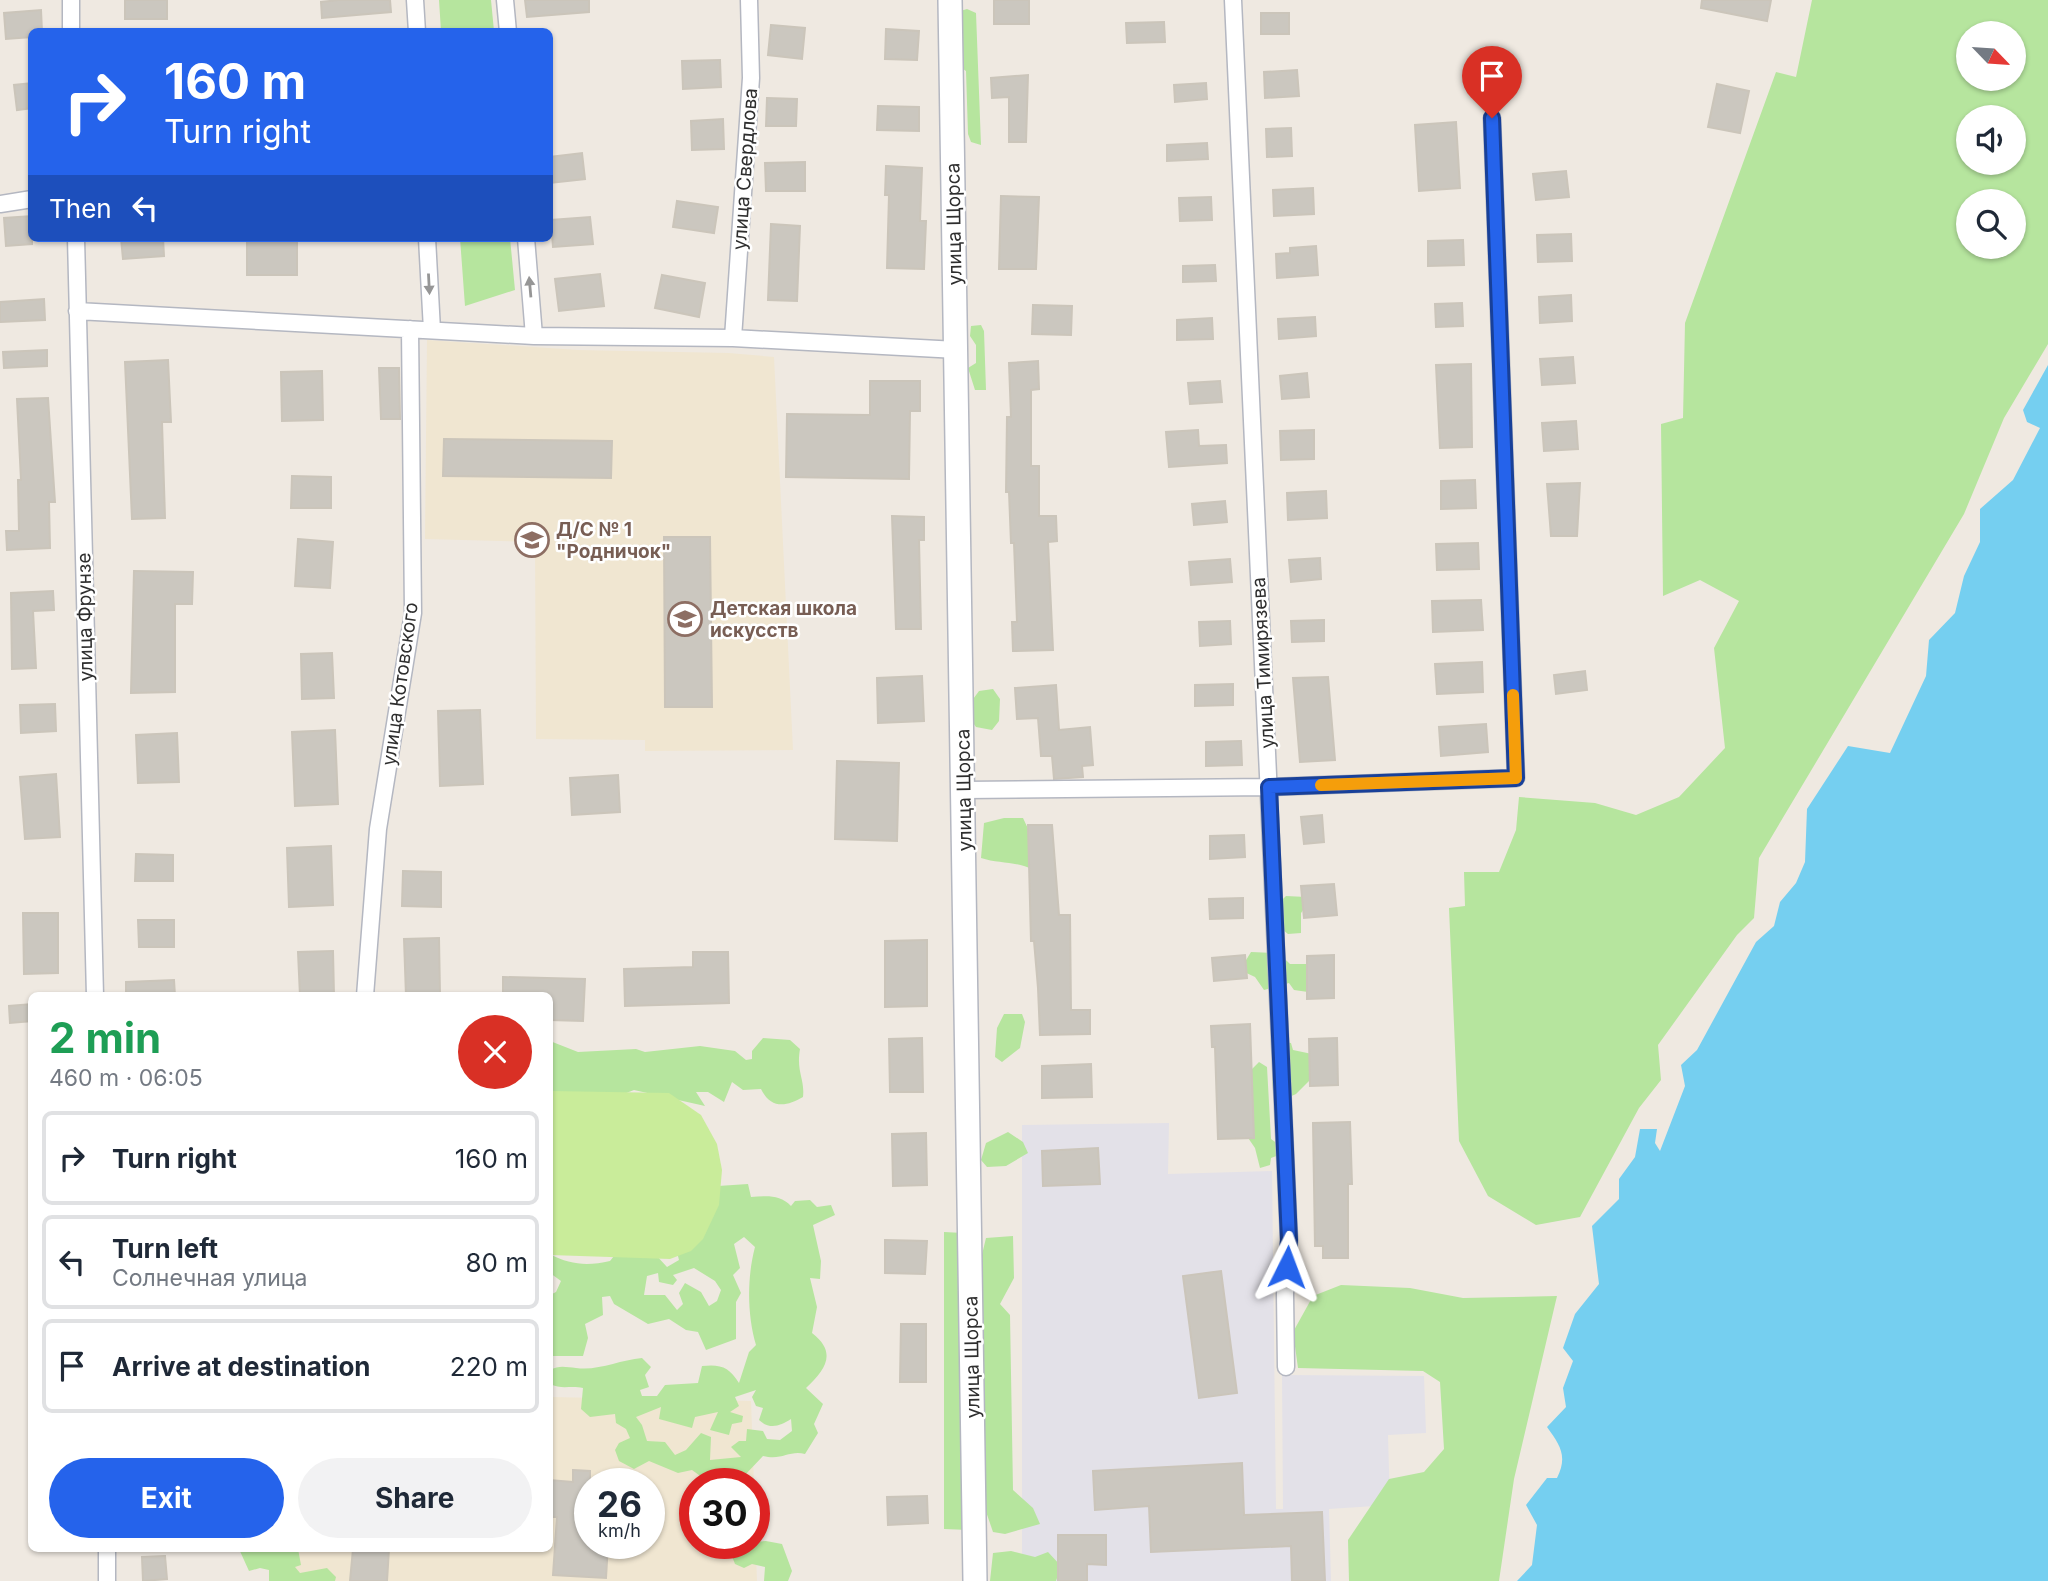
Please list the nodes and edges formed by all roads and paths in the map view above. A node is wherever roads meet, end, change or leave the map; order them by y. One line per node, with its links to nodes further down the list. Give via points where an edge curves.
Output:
1 (71, 0): 7 (street)
2 (415, 0): 8 (street)
3 (505, 0): 9 (street)
4 (749, 0): 20 (street, улица Свердлова, via 751,78)
5 (950, 0): 21 (street, улица Щорса)
6 (1233, 0): 22 (street, улица Тимирязева)
7 (71, 28)
8 (416, 28)
9 (508, 28)
10 (1492, 118): 22 (street, via 1516,778)
11 (28, 200): 12 (street)
12 (0, 204)
13 (76, 242): 16 (street, улица Фрунзе)
14 (427, 242): 18 (street, one-way to 18)
15 (526, 242): 19 (street, one-way to 15)
16 (78, 311): 17 (street); 24 (street, улица Фрунзе)
17 (410, 329): 18 (street); 25 (street, улица Котовского, via 413,612 378,829)
18 (432, 330): 19 (street)
19 (534, 336): 20 (street)
20 (733, 338): 21 (street)
21 (957, 350): 23 (street, улица Щорса)
22 (1269, 787): 23 (street); 26 (street, улица Тимирязева, via 1289,1240 1284,1294)
23 (964, 790): 29 (street, улица Щорса)
24 (95, 992)
25 (365, 992)
26 (1286, 1367)
27 (107, 1552): 28 (street)
28 (107, 1581)
29 (975, 1581)

